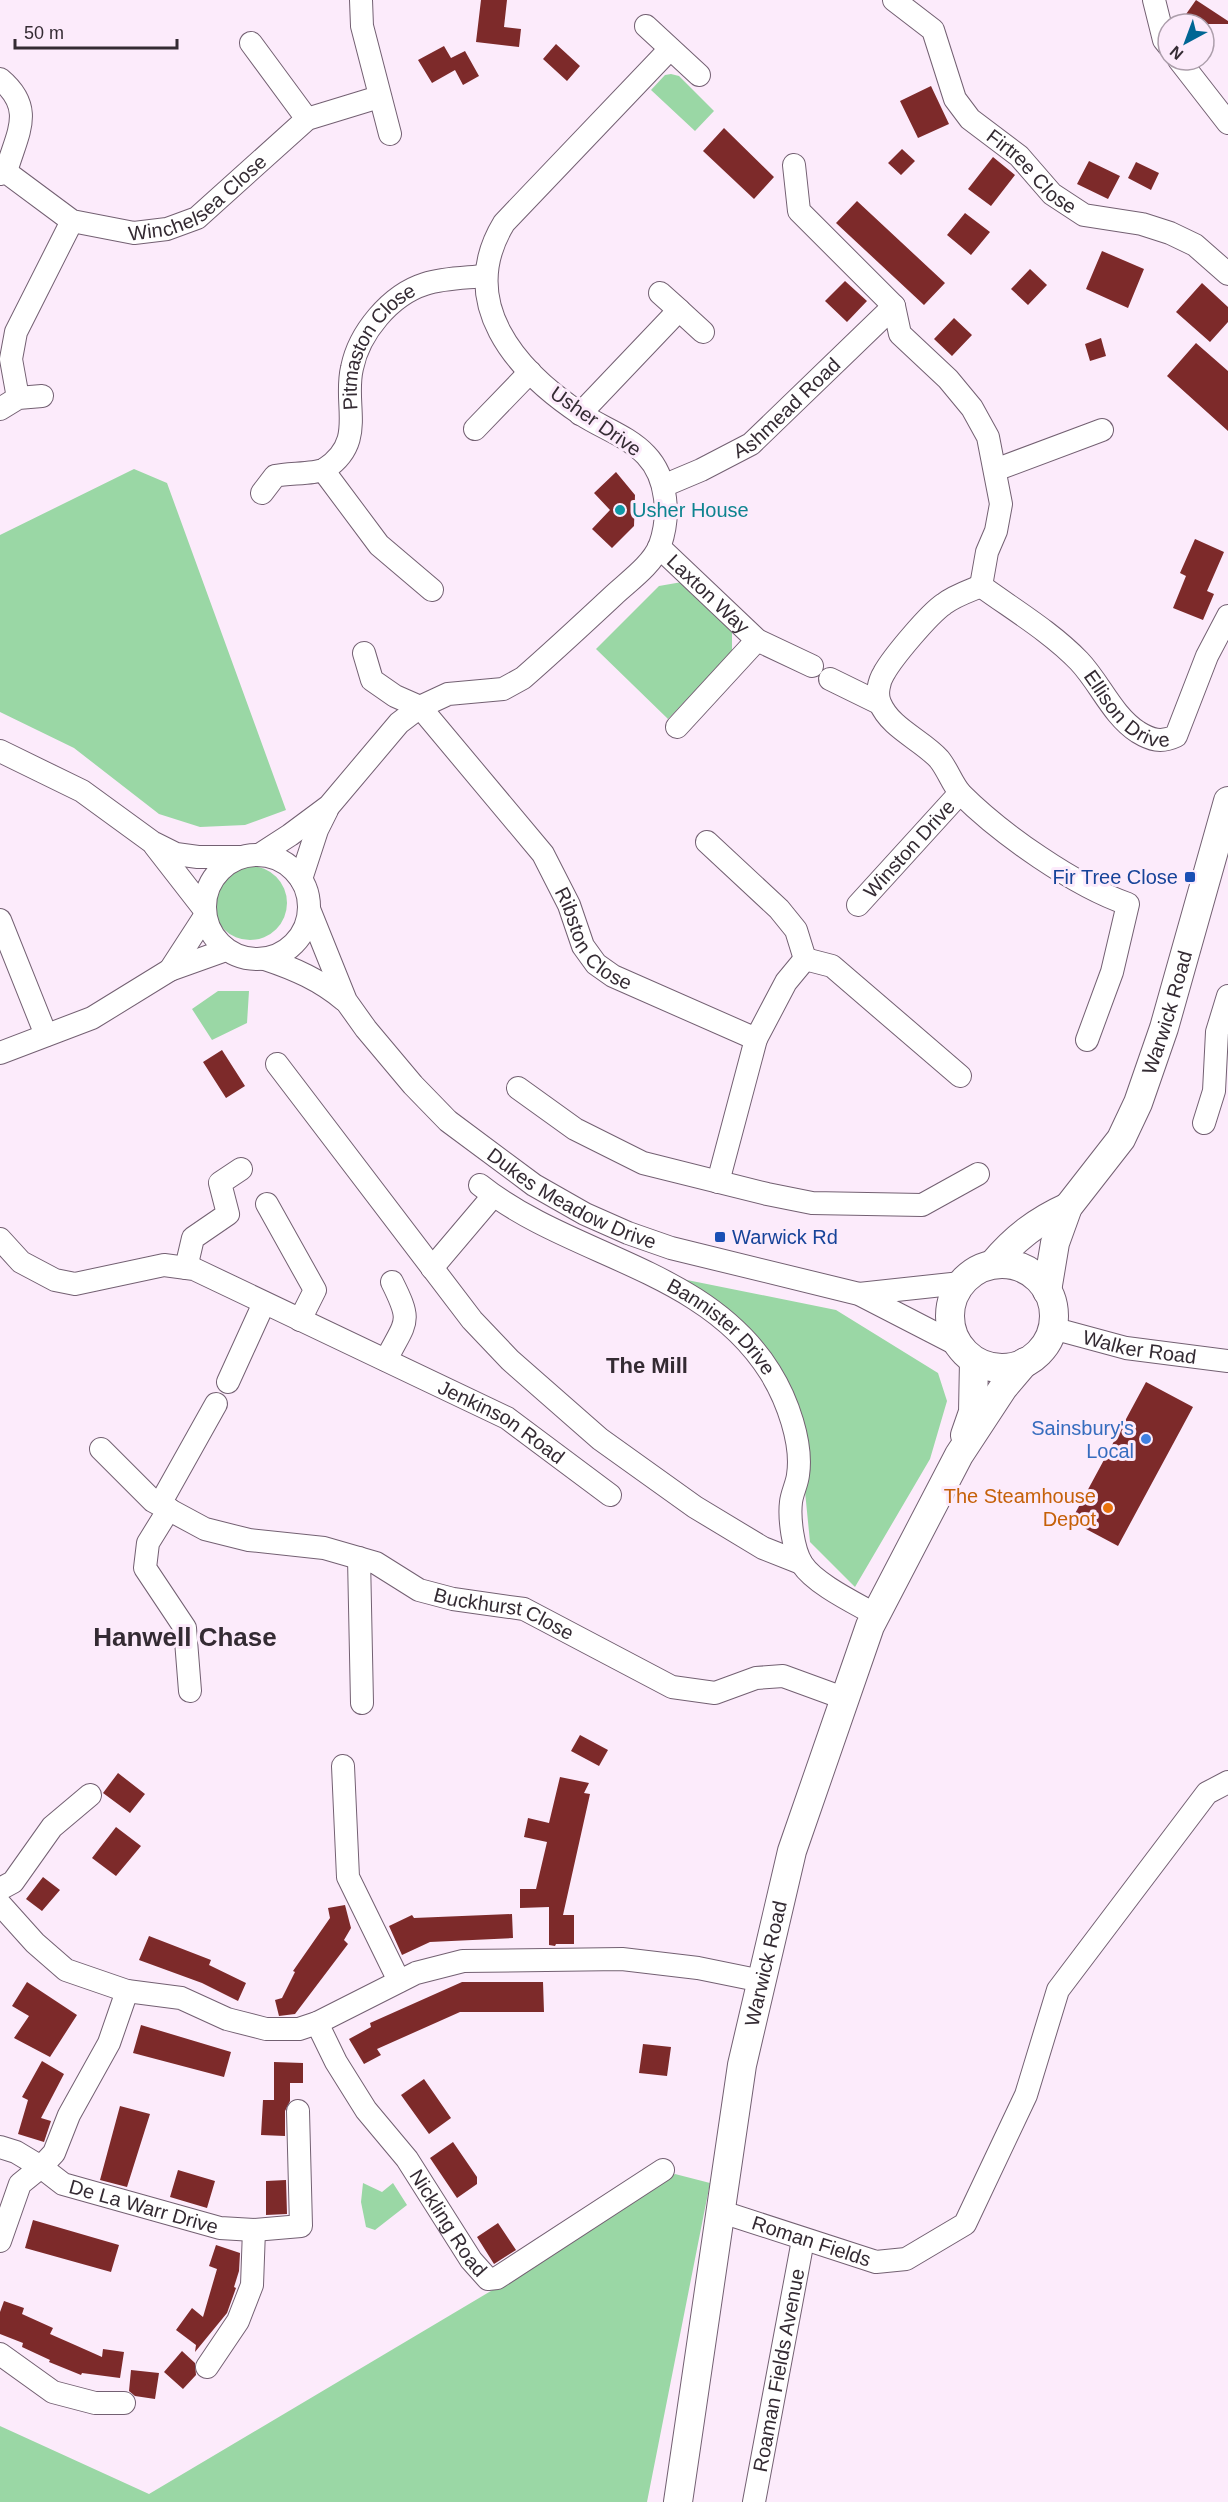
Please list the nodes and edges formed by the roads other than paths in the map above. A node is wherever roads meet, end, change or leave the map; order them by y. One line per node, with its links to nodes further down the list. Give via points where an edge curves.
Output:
1 (361, 0): 9 (street, via 362,26)
2 (894, 0): 16 (street, Firtree Close, via 933,30 955,99 970,119 1019,156 1052,194 1084,215 1170,232 1194,245)
3 (646, 26): 5 (street)
4 (251, 43): 10 (street)
5 (670, 49): 7 (street); 17 (street, Usher Drive, via 504,223 491,243)
6 (1188, 72): 11 (street)
7 (699, 75)
8 (0, 79): 14 (street, Winchelsea Close, via 17,96 23,111)
9 (379, 97): 10 (street, Winchelsea Close); 12 (street)
10 (308, 119): 15 (street, Winchelsea Close, via 197,218 167,229 134,233)
11 (1228, 123)
12 (390, 134)
13 (795, 165): 19 (street, via 799,211)
14 (3, 173): 15 (street, Winchelsea Close)
15 (72, 221): 24 (street, via 16,332)
16 (1228, 274)
17 (484, 276): 22 (street, Usher Drive, via 489,310 500,334); 28 (street, Pitmaston Close, via 424,284 398,297 361,339 351,369 351,435 342,454)
18 (660, 293): 20 (street)
19 (894, 306): 29 (street, via 900,334 948,379 972,408 988,438); 30 (street, Ashmead Road, via 751,444)
20 (679, 310): 21 (street); 25 (street)
21 (703, 332)
22 (530, 372): 25 (street, Usher Drive); 26 (street)
23 (42, 396): 24 (street)
24 (9, 404)
25 (580, 414): 30 (street, Usher Drive, via 626,439 647,456)
26 (475, 429)
27 (1102, 430): 29 (street)
28 (323, 470): 31 (street, via 275,476); 34 (street, via 380,544)
29 (995, 470): 33 (street, via 1001,504)
30 (663, 486): 32 (street, Usher Drive, via 666,507)
31 (262, 493)
32 (659, 547): 36 (street, Laxton Way); 39 (street, via 635,575 523,678 503,688 448,694)
33 (981, 586): 35 (street, Ellison Drive, via 1062,645 1118,712 1152,741 1176,736 1207,656); 38 (street, via 944,603 932,616 884,672 878,686)
34 (432, 591)
35 (1228, 616)
36 (757, 640): 38 (street, Laxton Way); 40 (street, Laxton Way)
37 (364, 653): 39 (street, via 372,680)
38 (879, 703): 42 (street, Winston Drive, via 939,760)
39 (420, 707): 44 (street, via 399,723); 60 (street, Ribston Close, via 543,854 569,905 583,946 596,963 613,976)
40 (677, 727)
41 (0, 751): 45 (street, via 82,791)
42 (960, 793): 49 (street, Winston Drive); 61 (street, Winston Drive, via 1034,852 1108,897 1128,904 1112,972)
43 (1228, 801): 71 (main road, Warwick Road, via 1164,1028 1138,1103 1121,1139)
44 (329, 806): 47 (street, via 290,836); 48 (street)
45 (152, 842): 47 (street, via 176,854); 51 (street)
46 (707, 842): 55 (street, via 779,909 796,930)
47 (250, 856): 48 (street, via 275,858 290,866); 51 (street, via 227,864 216,874 208,887)
48 (301, 879): 50 (street)
49 (858, 905)
50 (309, 909): 54 (street, via 303,933 296,942); 58 (street, Dukes Meadow Drive)
51 (204, 913): 53 (street, via 211,934); 56 (street)
52 (0, 920): 59 (street)
53 (226, 950): 54 (street, via 246,959); 56 (street)
54 (265, 959): 58 (street, Dukes Meadow Drive, via 326,985)
55 (805, 959): 60 (street, via 786,982); 64 (street, via 832,966)
56 (170, 970): 59 (street, via 92,1018)
57 (1228, 996): 66 (street, via 1217,1032 1214,1091)
58 (346, 1001): 79 (street, Dukes Meadow Drive, via 413,1085 448,1121 479,1147 585,1215 650,1240)
59 (46, 1035): 62 (street)
60 (756, 1039): 69 (street)
61 (1087, 1040)
62 (0, 1053)
63 (277, 1064): 75 (street)
64 (960, 1076)
65 (518, 1088): 69 (street, via 575,1129 643,1163)
66 (1204, 1123)
67 (241, 1169): 74 (street, via 220,1183 228,1214 193,1238)
68 (978, 1174): 69 (street, via 922,1205 812,1203)
69 (718, 1182)
70 (267, 1204): 81 (street, via 315,1290)
71 (1068, 1207): 73 (main road, Warwick Road, via 1027,1230); 78 (main road, Warwick Road, via 1055,1244)
72 (0, 1239): 74 (street, Jenkinson Road, via 21,1262 56,1280 75,1284 164,1265)
73 (993, 1264): 77 (main road, via 970,1274); 78 (main road, via 1024,1269 1038,1278)
74 (186, 1268): 80 (street, Jenkinson Road)
75 (432, 1268): 94 (street, via 472,1320 510,1360 600,1439 695,1507 763,1548); 94 (street, Bannister Drive, via 487,1190 541,1225 692,1295 724,1320 770,1372 797,1439 799,1474 791,1500 791,1528)
76 (392, 1282): 84 (street, via 407,1319)
77 (961, 1283): 79 (street, Dukes Meadow Drive); 83 (main road, via 953,1297 951,1330)
78 (1047, 1291): 82 (main road, via 1053,1309)
79 (859, 1294): 83 (street, Dukes Meadow Drive)
80 (264, 1303): 81 (street, Jenkinson Road); 87 (street)
81 (300, 1320): 84 (street, Jenkinson Road)
82 (1052, 1328): 85 (main road, via 1038,1354); 86 (street, Walker Road, via 1126,1348)
83 (966, 1353): 85 (main road, via 994,1367); 90 (main road, Warwick Road, via 973,1412)
84 (386, 1360): 91 (street, Jenkinson Road, via 507,1418)
85 (1025, 1362): 90 (main road, Warwick Road)
86 (1228, 1362)
87 (228, 1382)
88 (216, 1404): 92 (street)
89 (101, 1449): 92 (street, Buckhurst Close)
90 (959, 1455): 95 (main road, Warwick Road)
91 (610, 1495)
92 (164, 1507): 93 (street, Buckhurst Close, via 205,1529 249,1540 324,1548); 96 (street, via 148,1543 145,1568 185,1628)
93 (359, 1558): 97 (street, Buckhurst Close, via 376,1563 419,1590 524,1609 672,1687 715,1693 756,1678 783,1676); 98 (street)
94 (801, 1563): 95 (street, via 823,1582)
95 (876, 1615): 97 (main road, Warwick Road)
96 (190, 1691)
97 (846, 1699): 105 (main road, Warwick Road, via 792,1851)
98 (362, 1703)
99 (343, 1766): 104 (street, via 348,1877)
100 (1228, 1782): 114 (street, Roman Fields, via 1207,1792 1058,1990 1026,2095 965,2224 906,2259 876,2262)
101 (90, 1795): 102 (street, via 52,1827 13,1882)
102 (0, 1889)
103 (0, 1904): 106 (street, via 66,1970)
104 (399, 1981): 105 (street, via 463,1961 589,1958 698,1968); 107 (street)
105 (762, 1981): 112 (main road, Warwick Road, via 742,2065)
106 (127, 1991): 107 (street, via 181,1998 227,2019 266,2029 299,2029); 110 (street, De La Warr Drive, via 109,2043 69,2115 54,2153)
107 (317, 2024): 111 (street, Nickling Road, via 366,2110 407,2159 471,2260 488,2279 497,2278 547,2247)
108 (298, 2111): 113 (street, De La Warr Drive, via 301,2226)
109 (0, 2147): 110 (street, De La Warr Drive)
110 (41, 2166): 113 (street, De La Warr Drive, via 63,2184 220,2228); 115 (street, via 20,2184)
111 (663, 2170)
112 (722, 2212): 114 (street, Roman Fields); 119 (main road, Warwick Road)
113 (254, 2230): 117 (street, via 252,2285 238,2321)
114 (803, 2240): 120 (street, Roaman Fields Avenue)
115 (0, 2241)
116 (0, 2354): 118 (street, via 53,2391 95,2403)
117 (207, 2367)
118 (124, 2403)
119 (678, 2502)
120 (754, 2502)

